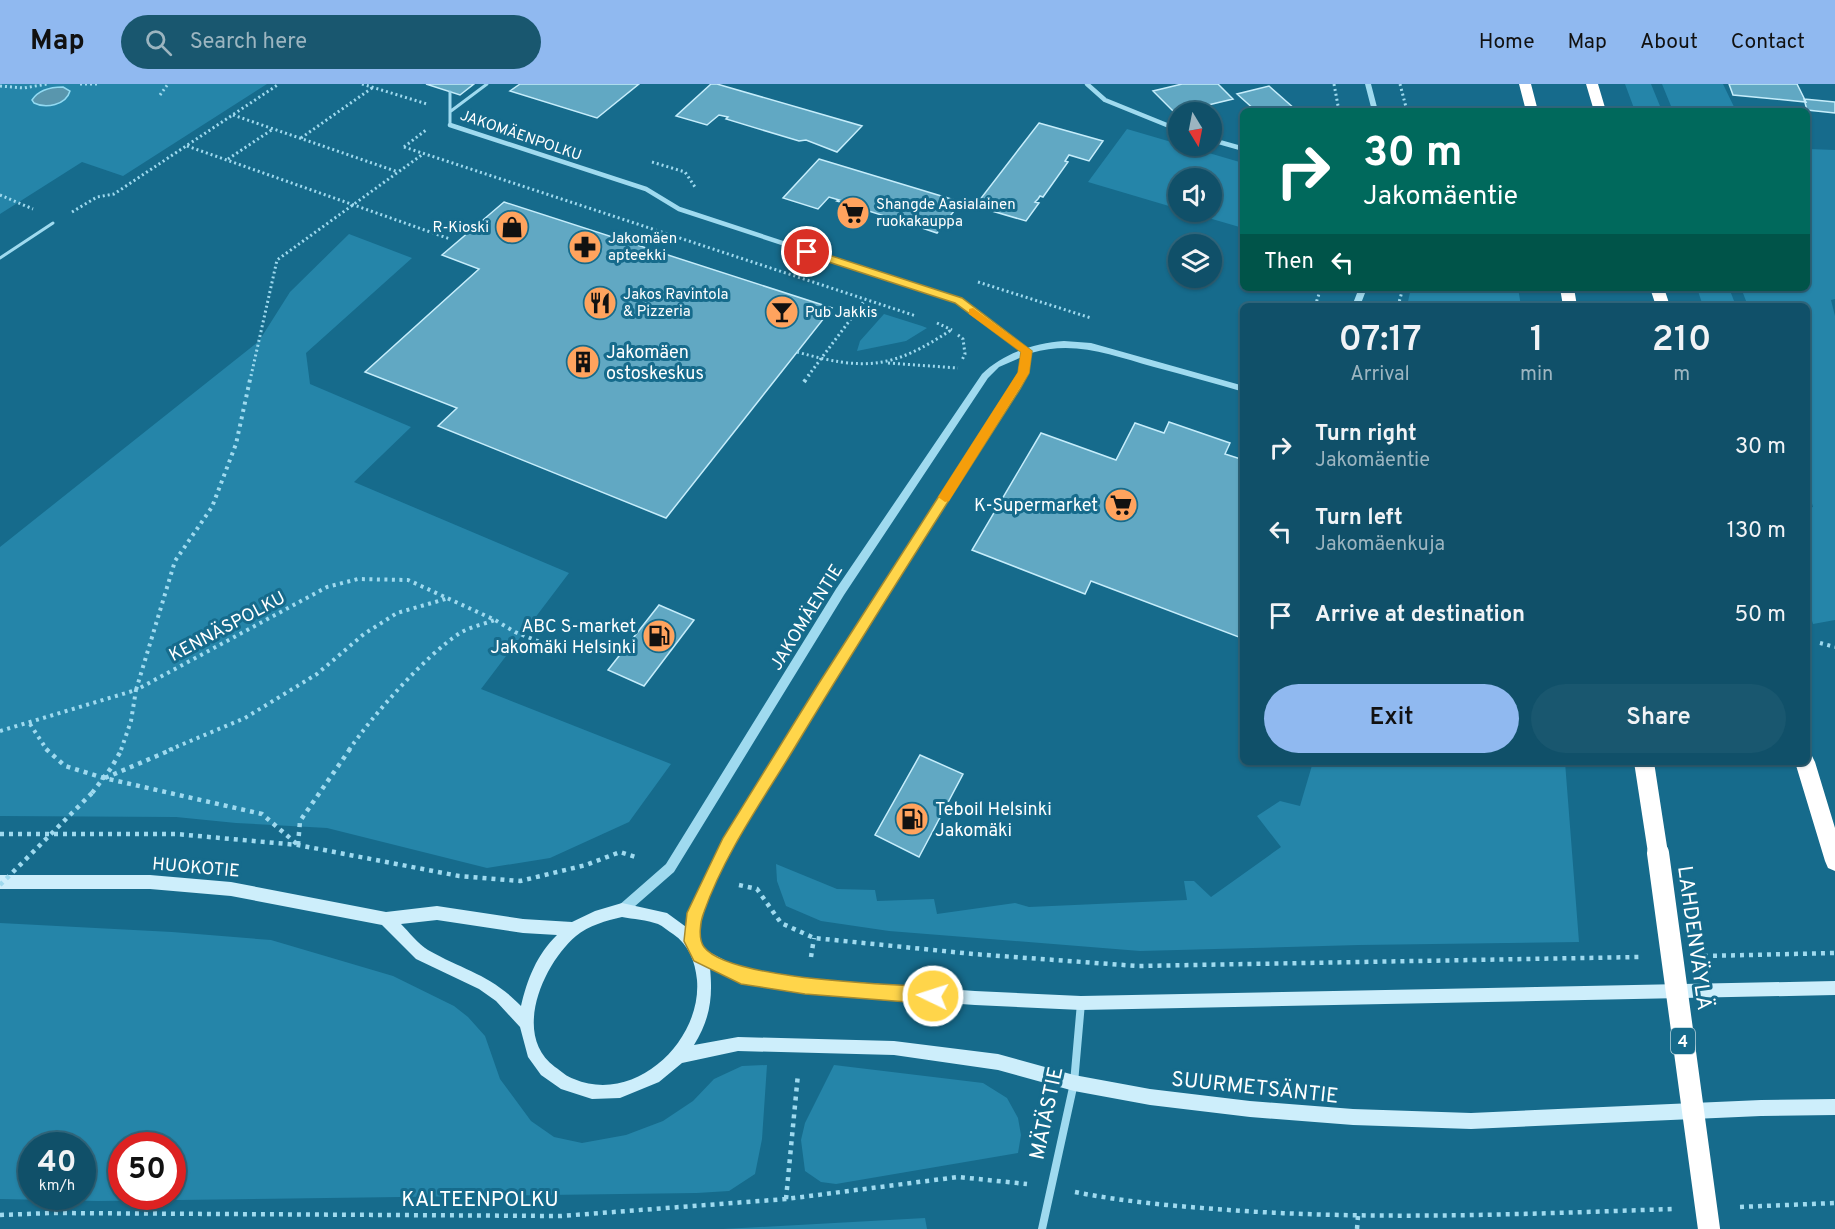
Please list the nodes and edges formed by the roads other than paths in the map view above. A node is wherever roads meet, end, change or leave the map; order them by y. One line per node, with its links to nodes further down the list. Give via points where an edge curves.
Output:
1 (486, 84): 10 (lane)
2 (1087, 84): 12 (street, via 1105,100)
3 (1368, 84): 7 (street)
4 (1525, 84): 8 (highway)
5 (1592, 84): 9 (highway)
6 (450, 92): 10 (lane)
7 (1375, 108)
8 (1531, 108)
9 (1599, 108)
10 (451, 111): 11 (lane, JAKOMÄENPOLKU)
11 (450, 124): 17 (street, JAKOMÄENPOLKU, via 646,189 679,209 959,301)
12 (1168, 125)
13 (1222, 143): 14 (street)
14 (1240, 148)
15 (53, 223): 16 (lane)
16 (0, 258)
17 (1027, 351): 18 (street, JAKOMÄENTIE, via 1048,345 1091,346); 23 (street, JAKOMÄENTIE, via 996,365 986,376 840,592 670,868); 26 (street, via 1016,386 728,844 695,913)
18 (1240, 388)
19 (1644, 765): 35 (highway, LAHDENVÄYLÄ / 4, bridge)
20 (1806, 765): 21 (highway)
21 (1834, 856)
22 (0, 884): 24 (main road, HUOKOTIE, via 150,882 231,889)
23 (622, 910): 25 (main road); 26 (main road, via 654,914 682,929)
24 (386, 919): 25 (main road, HUOKOTIE, via 437,913); 30 (main road, via 421,954 484,984)
25 (573, 929): 30 (main road, via 537,971 528,997)
26 (692, 941): 27 (main road)
27 (700, 955): 29 (main road, via 741,976 805,986); 31 (main road, via 706,988 704,1006 699,1024)
28 (1835, 988): 29 (main road)
29 (1081, 1003): 32 (street, MÄTÄSTIE)
30 (527, 1024): 31 (main road, via 537,1057 560,1081 593,1092 629,1088 648,1081)
31 (678, 1056): 32 (main road, SUURMETSÄNTIE, via 738,1044 894,1048 998,1062)
32 (1074, 1083): 33 (main road, SUURMETSÄNTIE, via 1150,1097 1353,1118 1471,1121); 34 (street, MÄTÄSTIE)
33 (1835, 1107)
34 (1042, 1229)
35 (1709, 1229)

